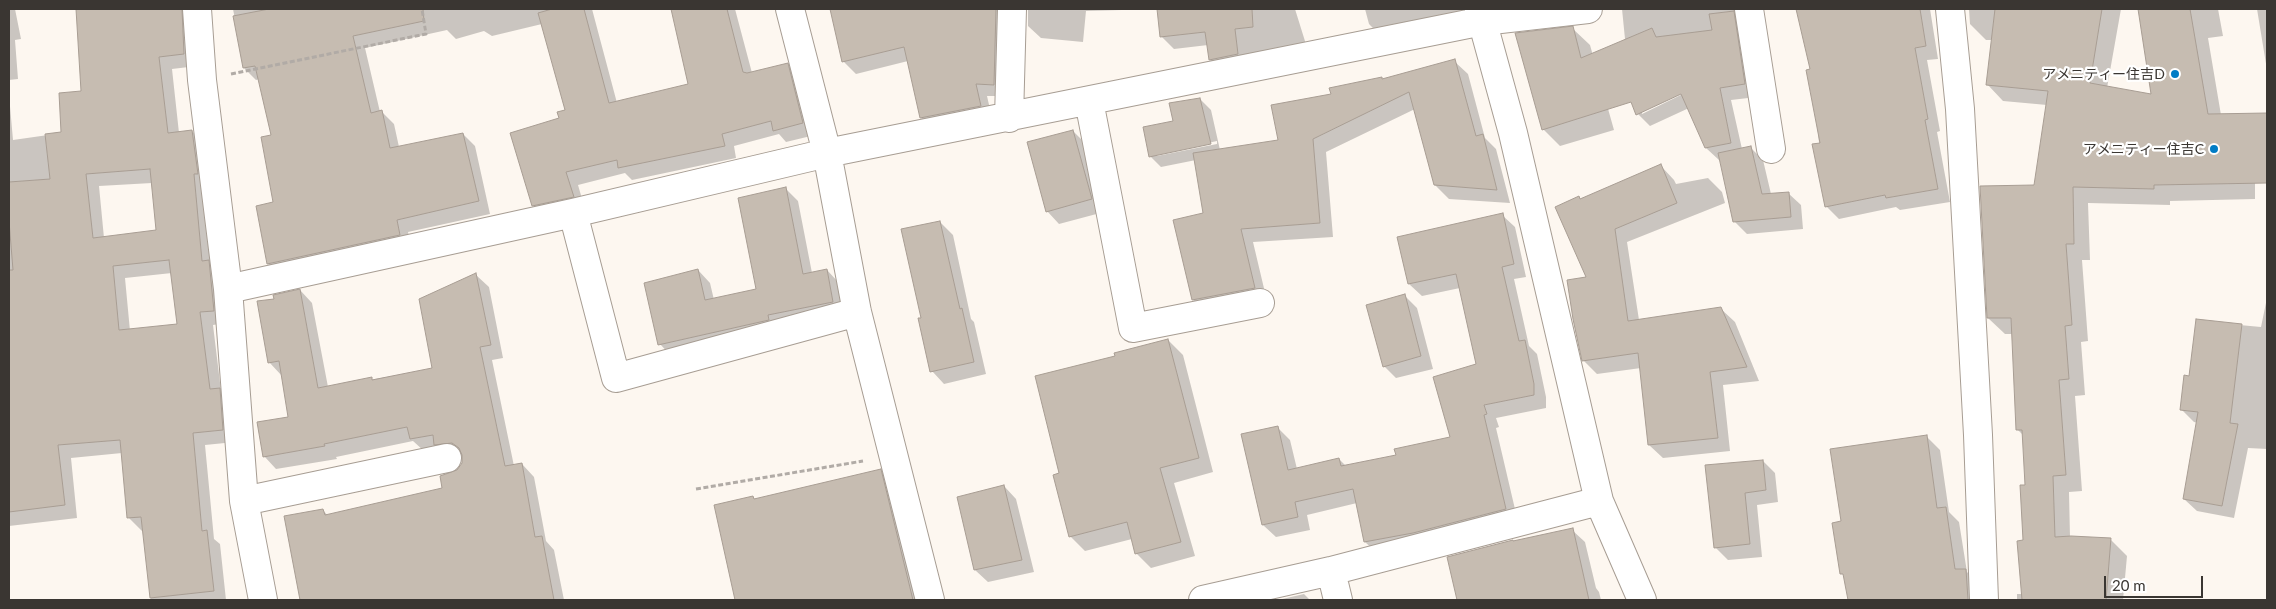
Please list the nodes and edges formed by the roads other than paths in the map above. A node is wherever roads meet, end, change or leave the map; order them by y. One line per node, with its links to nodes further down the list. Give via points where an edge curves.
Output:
1 (197, 9): 13 (street, via 202,80)
2 (790, 9): 11 (street)
3 (1012, 9): 9 (street)
4 (1588, 9): 7 (street)
5 (1749, 9): 10 (street)
6 (1950, 9): 25 (street, via 1960,108)
7 (1481, 15): 8 (street); 18 (street, via 1513,133)
8 (1088, 101): 9 (street); 14 (street, via 1134,328)
9 (1009, 118): 11 (street)
10 (1770, 149)
11 (827, 153): 12 (street); 15 (street)
12 (573, 213): 13 (street); 15 (street, via 616,378)
13 (228, 289): 17 (street)
14 (1260, 303)
15 (857, 312): 21 (street)
16 (447, 458): 17 (street)
17 (244, 501): 20 (street)
18 (1599, 501): 19 (street); 24 (street)
19 (1332, 571): 22 (street); 23 (street)
20 (262, 600)
21 (930, 600)
22 (1204, 600)
23 (1338, 600)
24 (1642, 600)
25 (1984, 600)

